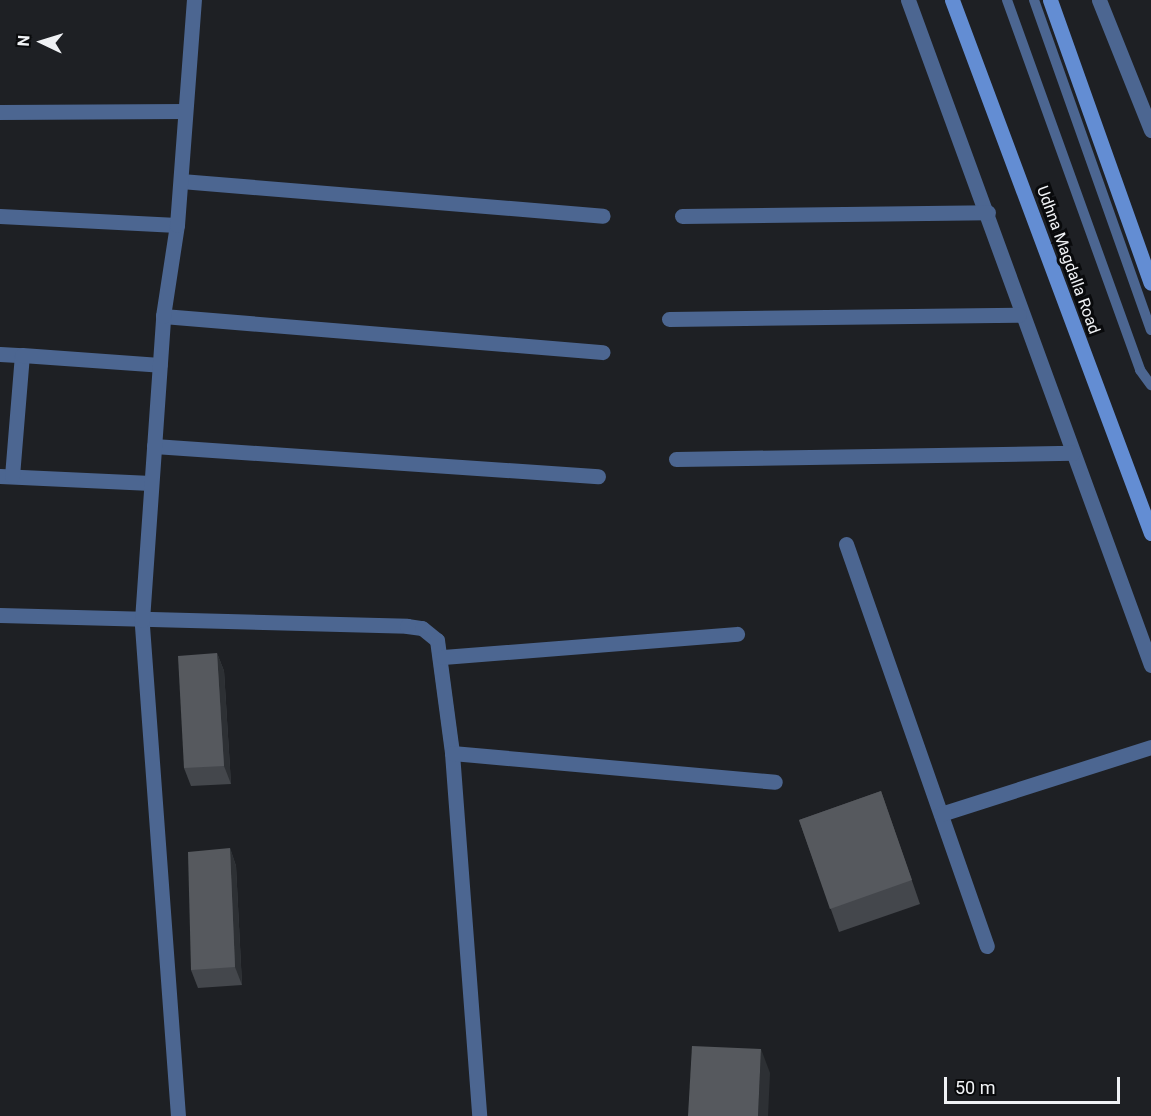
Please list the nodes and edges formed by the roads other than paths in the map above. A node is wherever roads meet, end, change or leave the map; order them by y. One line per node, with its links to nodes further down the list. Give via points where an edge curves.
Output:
1 (194, 0): 8 (street)
2 (908, 0): 12 (street)
3 (952, 0): 33 (main road, Udhna Magdalla Road)
4 (1007, 0): 26 (lane, via 1140,370)
5 (1034, 0): 21 (lane)
6 (1050, 0): 17 (main road)
7 (1099, 0): 10 (street)
8 (185, 111): 9 (street); 11 (street)
9 (0, 112)
10 (1151, 130)
11 (181, 181): 14 (street); 16 (street)
12 (988, 212): 15 (street); 18 (street)
13 (0, 216): 16 (street)
14 (603, 216)
15 (682, 216)
16 (177, 225): 19 (street)
17 (1151, 283)
18 (1019, 315): 20 (street); 28 (street)
19 (163, 316): 22 (street); 25 (street)
20 (669, 320)
21 (1151, 330)
22 (603, 352)
23 (0, 354): 24 (street)
24 (22, 355): 25 (street); 30 (street)
25 (160, 365): 27 (street)
26 (1151, 385)
27 (154, 446): 31 (street); 32 (street)
28 (1073, 453): 29 (street); 39 (street)
29 (676, 459)
30 (6, 476): 32 (street)
31 (598, 476)
32 (151, 483): 36 (street)
33 (1151, 533)
34 (846, 544): 43 (street)
35 (0, 615): 36 (street)
36 (142, 620): 38 (street, via 407,626 422,628 437,640); 45 (street)
37 (737, 634): 38 (street)
38 (443, 657): 41 (street)
39 (1151, 665)
40 (1151, 747): 43 (street)
41 (452, 753): 42 (street); 46 (street)
42 (775, 782)
43 (941, 814): 44 (street)
44 (987, 946)
45 (178, 1116)
46 (480, 1116)

